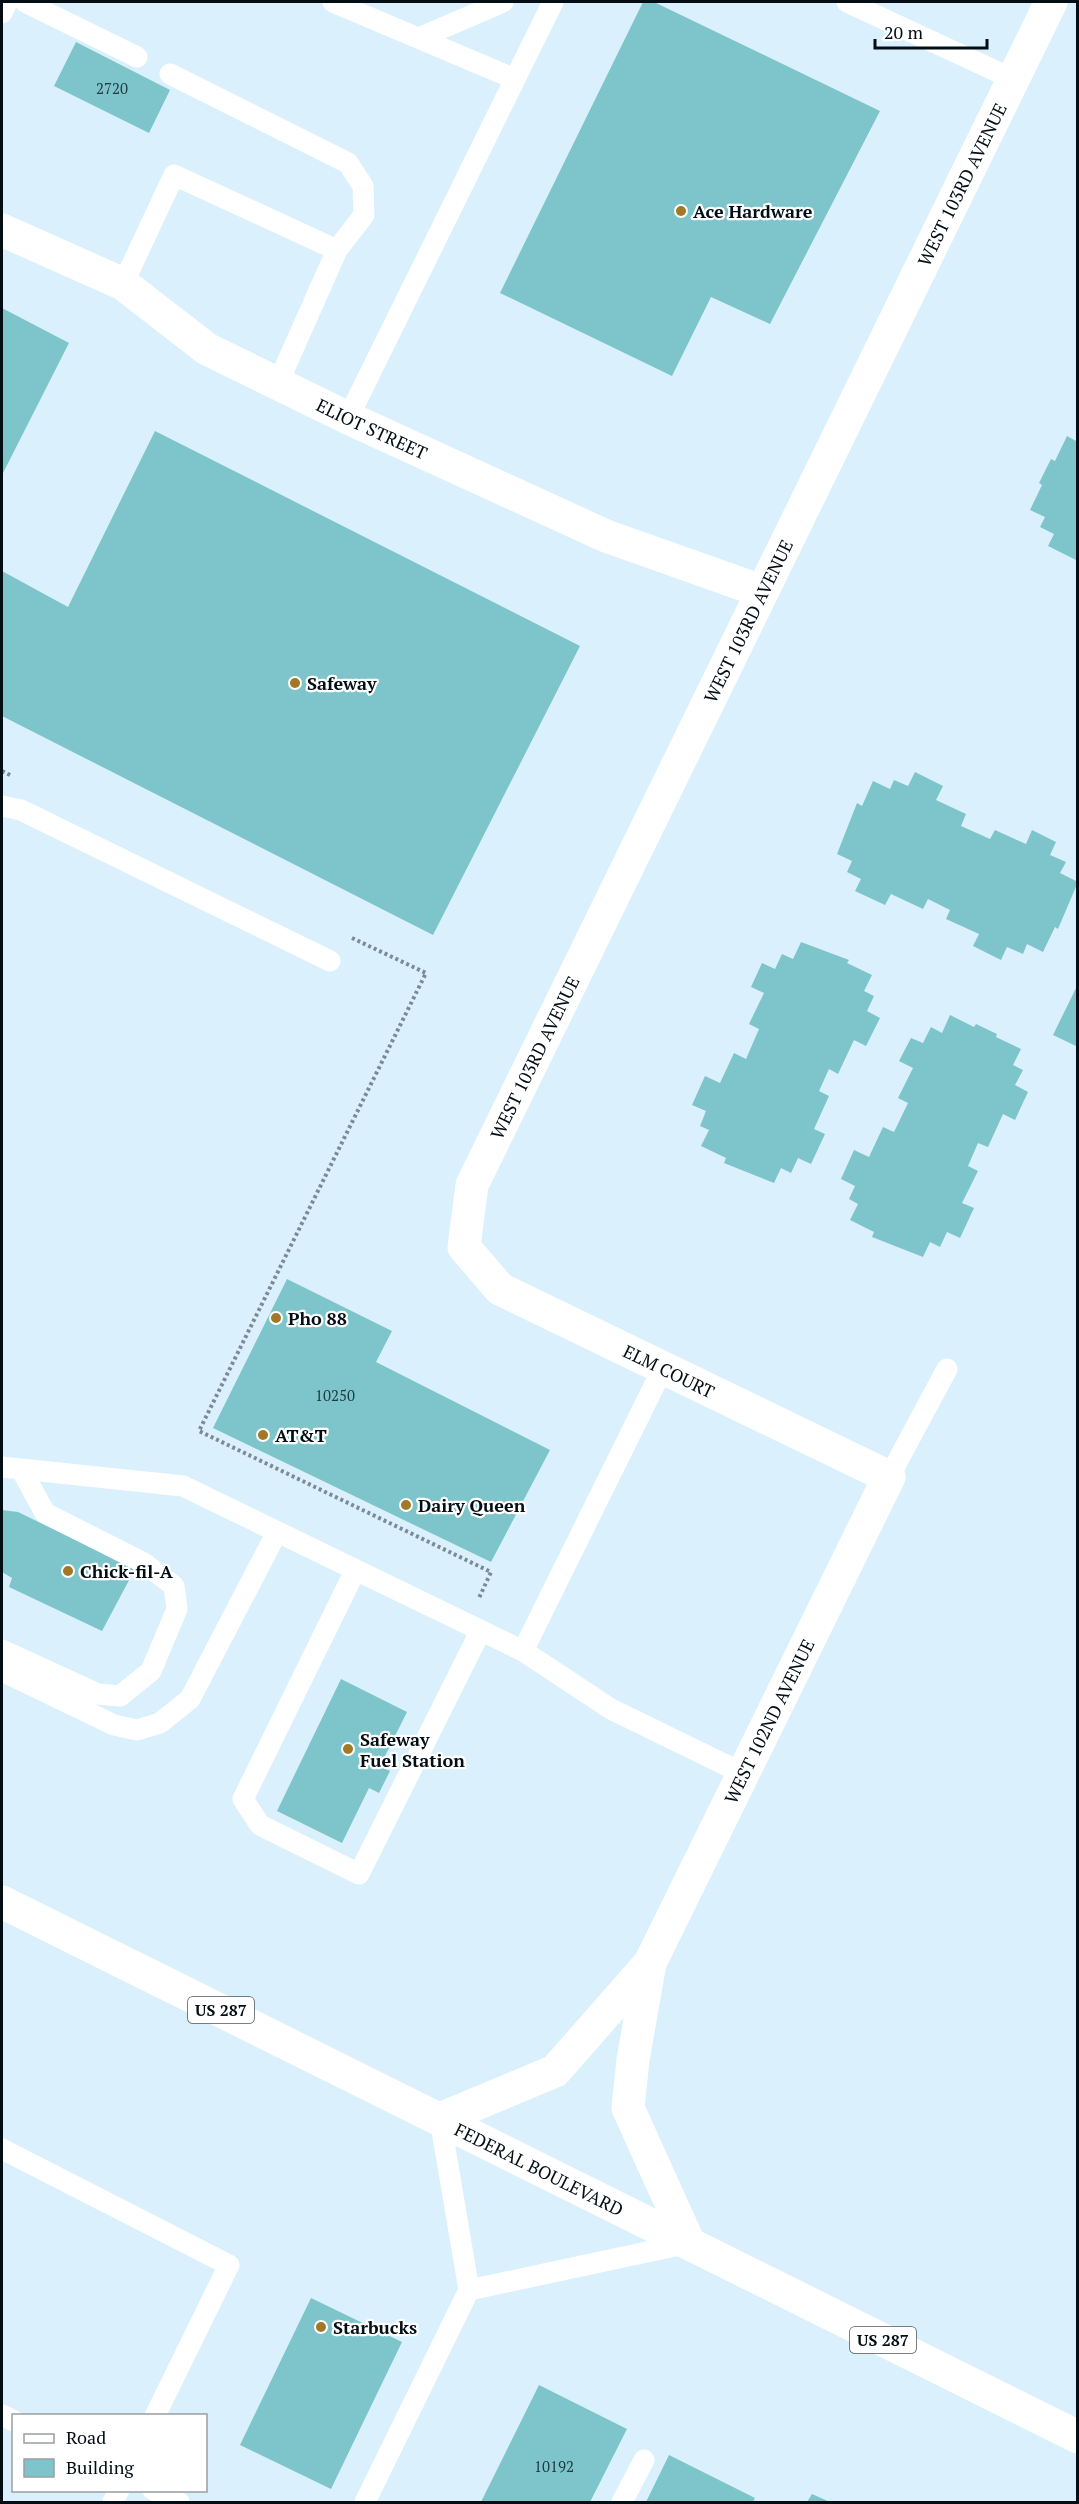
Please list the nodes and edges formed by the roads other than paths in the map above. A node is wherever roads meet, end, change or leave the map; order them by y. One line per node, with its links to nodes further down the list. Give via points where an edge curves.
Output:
1 (7, 2): 8 (lane)
2 (25, 2): 10 (lane)
3 (333, 2): 9 (lane)
4 (503, 2): 9 (lane)
5 (553, 2): 12 (lane)
6 (847, 2): 13 (lane)
7 (1051, 2): 13 (street, WEST 103RD AVENUE)
8 (2, 13)
9 (419, 38): 12 (lane)
10 (137, 57)
11 (170, 74): 15 (lane, via 348,164 363,186 364,215)
12 (515, 79): 18 (lane)
13 (1013, 79): 19 (street, WEST 103RD AVENUE)
14 (2, 230): 16 (street, ELIOT STREET)
15 (337, 250): 16 (lane, via 174,175); 17 (lane)
16 (123, 284): 17 (street, ELIOT STREET, via 207,349)
17 (278, 384): 18 (street, ELIOT STREET)
18 (348, 418): 19 (street, ELIOT STREET, via 606,536)
19 (761, 591): 22 (street, WEST 103RD AVENUE, via 472,1185)
20 (2, 806): 21 (lane, via 21,810)
21 (330, 961)
22 (464, 1247): 23 (street, ELM COURT, via 500,1289)
23 (663, 1368): 26 (street, ELM COURT); 31 (lane)
24 (947, 1369): 26 (lane)
25 (11, 1468): 27 (lane, via 183,1486); 30 (lane, via 45,1513 144,1563 174,1586 177,1609 151,1671 120,1696 98,1694)
26 (889, 1477): 33 (street, WEST 102ND AVENUE)
27 (277, 1532): 28 (lane); 32 (lane, via 190,1699 160,1723 137,1730 114,1725)
28 (355, 1571): 29 (lane); 29 (lane, via 243,1799 260,1825 359,1874)
29 (473, 1629): 31 (lane)
30 (2, 1650)
31 (523, 1651): 33 (lane, via 611,1709)
32 (2, 1671)
33 (744, 1773): 35 (street, WEST 102ND AVENUE)
34 (2, 1902): 36 (street, FEDERAL BOULEVARD / US 287)
35 (650, 1963): 36 (street, WEST 102ND AVENUE, via 555,2071); 38 (street, WEST 102ND AVENUE, via 628,2108)
36 (440, 2119): 38 (street, FEDERAL BOULEVARD / US 287); 39 (lane)
37 (2, 2149): 40 (lane, via 229,2265)
38 (690, 2243): 39 (lane); 41 (street, FEDERAL BOULEVARD / US 287)
39 (469, 2289): 45 (lane)
40 (155, 2414)
41 (1077, 2437)
42 (644, 2460): 46 (lane)
43 (157, 2492): 44 (lane)
44 (179, 2502)
45 (365, 2502)
46 (622, 2502)

